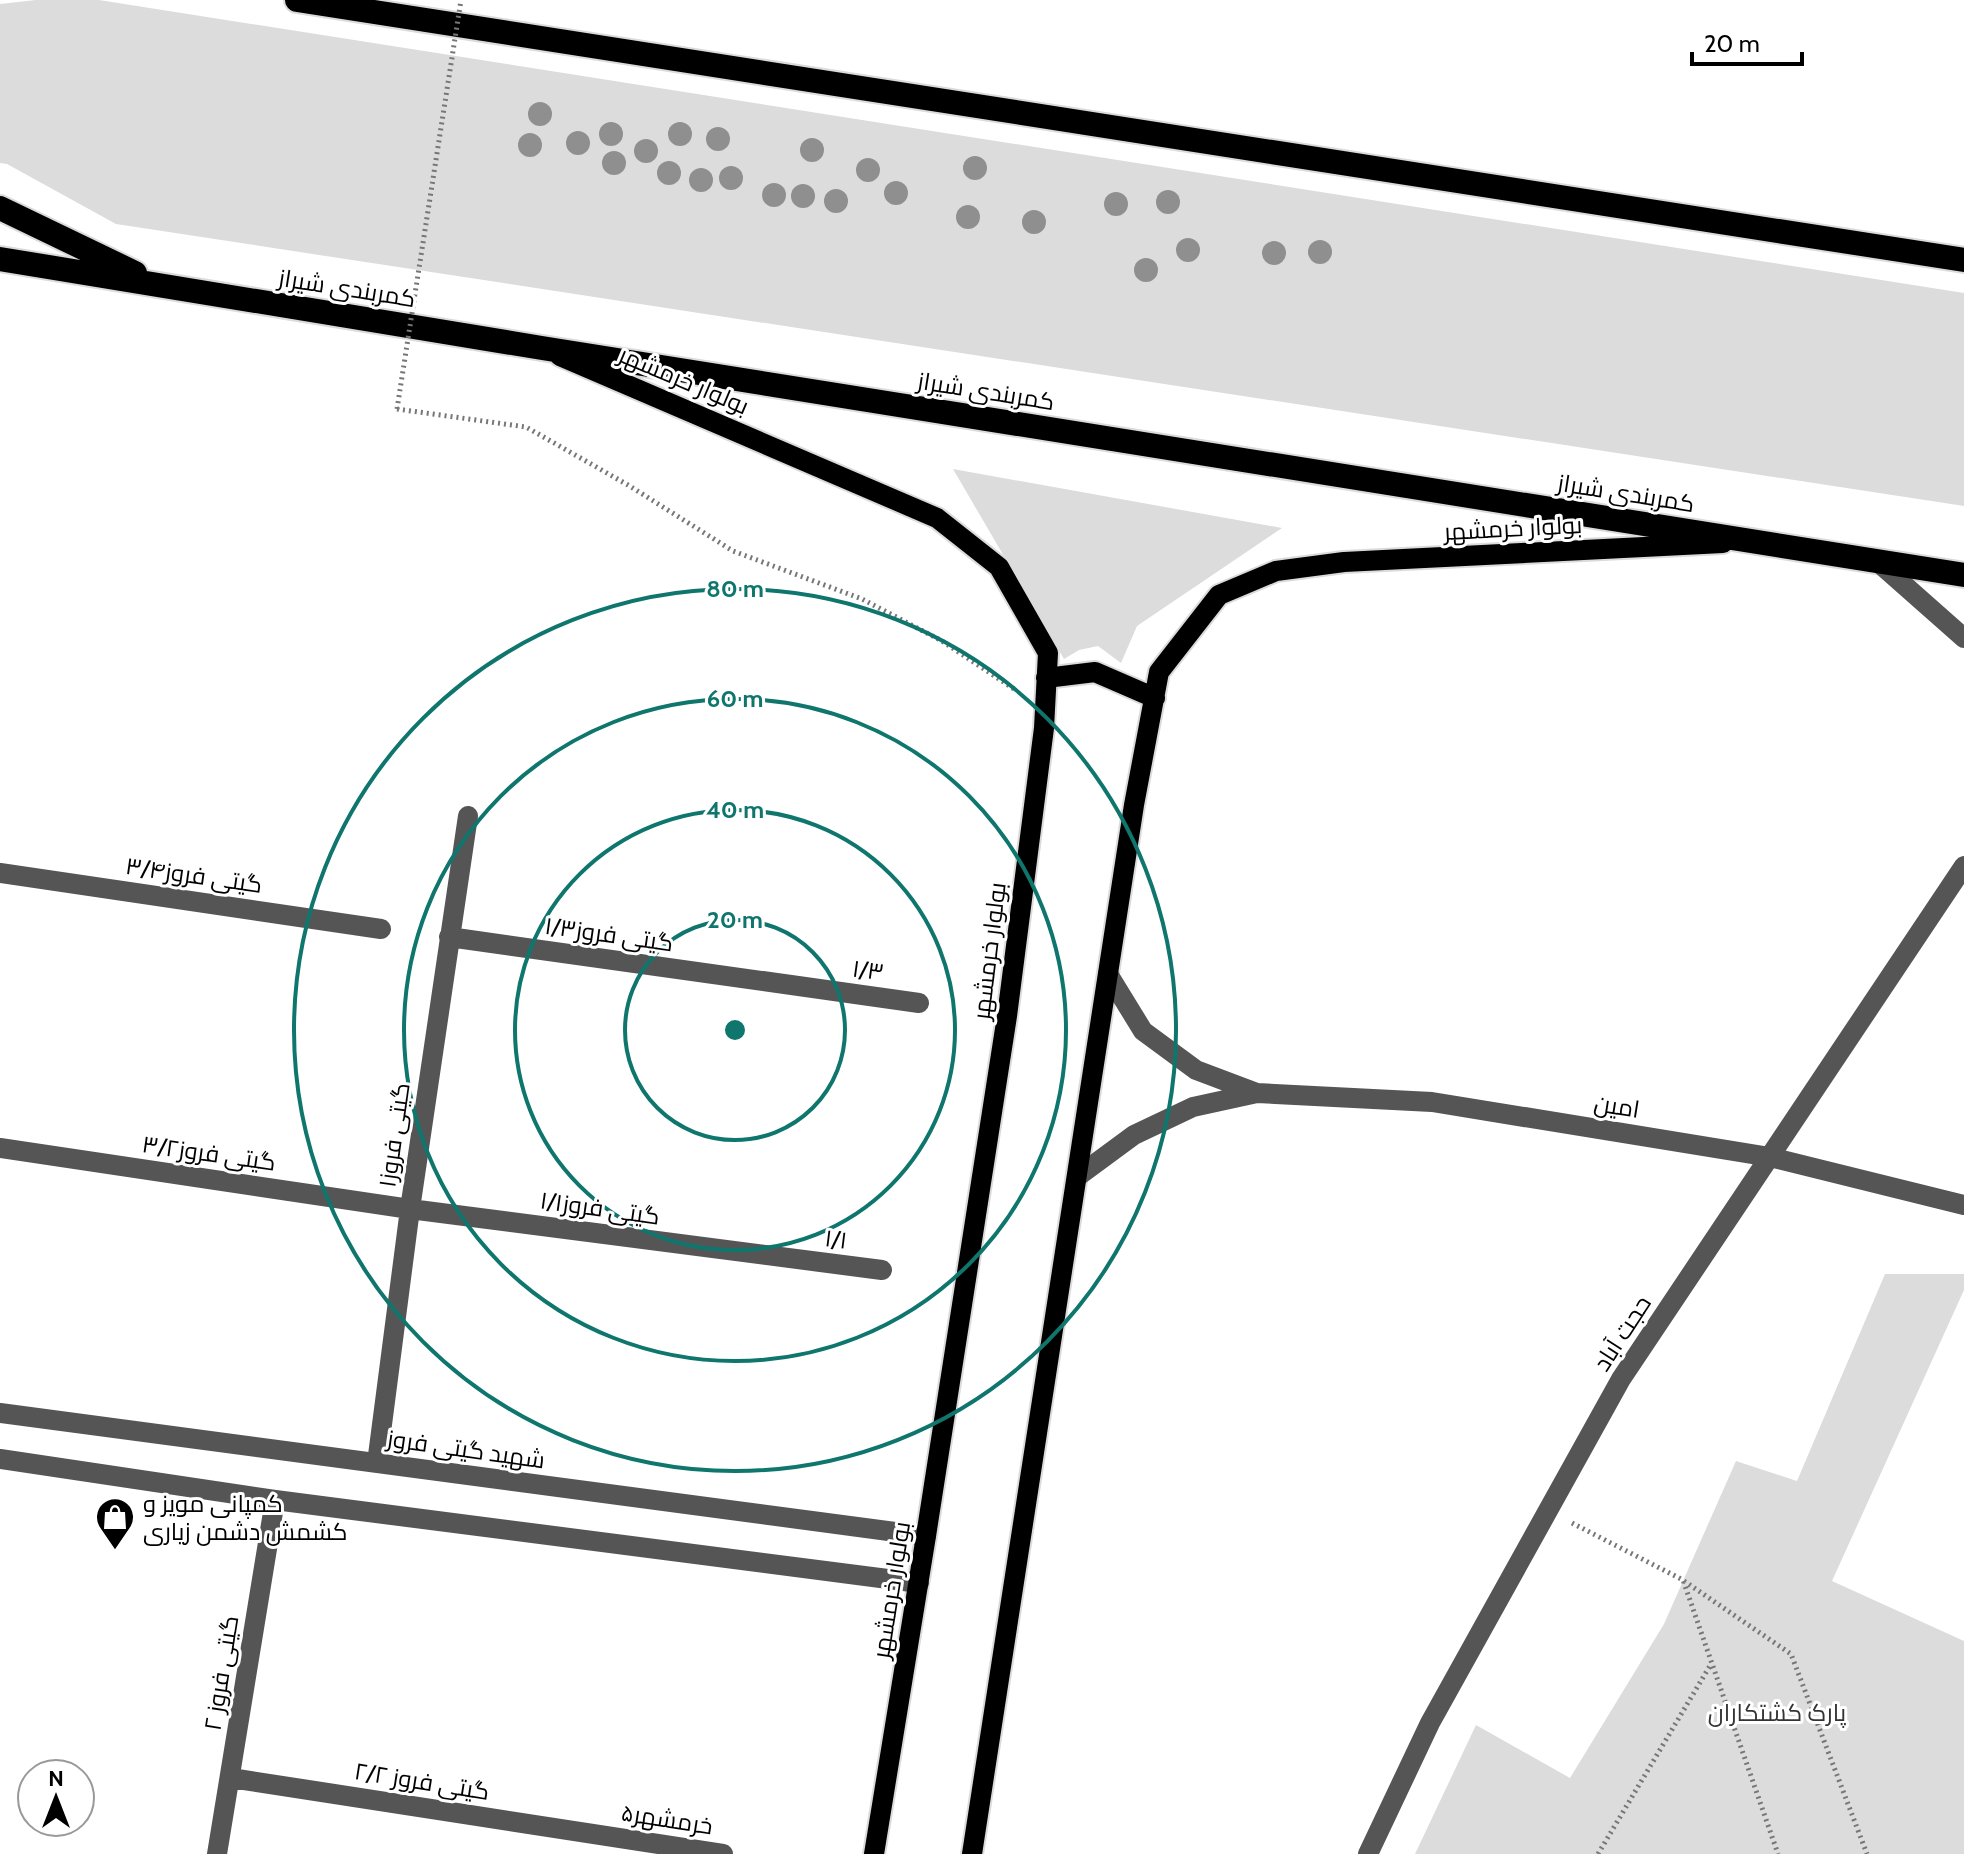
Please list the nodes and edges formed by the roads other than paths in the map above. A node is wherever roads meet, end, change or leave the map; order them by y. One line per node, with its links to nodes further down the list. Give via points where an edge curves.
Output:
1 (297, 0): 4 (highway)
2 (0, 208): 5 (highway)
3 (0, 259): 5 (highway, کمربندی شیراز)
4 (1964, 260)
5 (158, 285): 6 (highway, کمربندی شیراز)
6 (542, 348): 7 (highway, کمربندی شیراز); 11 (main road, بولوار خرمشهر, via 937,518 999,567 1048,653)
7 (1753, 542): 8 (highway, کمربندی شیراز); 12 (main road, بولوار خرمشهر, via 1344,562 1276,571 1219,595 1159,672)
8 (1878, 562): 9 (highway, کمربندی شیراز); 10 (street)
9 (1964, 575)
10 (1964, 638)
11 (1046, 678): 12 (main road, via 1095,672); 33 (main road, بولوار خرمشهر, via 1007,1016)
12 (1155, 698): 18 (main road, بولوار خرمشهر)
13 (468, 816): 17 (street, ۱گیتی فروز)
14 (1964, 866): 23 (street, حجت آباد)
15 (0, 873): 16 (street, ۳/۴گیتی فروز)
16 (381, 929)
17 (449, 937): 19 (street, ۱/۳گیتی فروز); 26 (street, ۱گیتی فروز)
18 (1108, 974): 21 (street, via 1143,1031 1196,1070); 24 (main road, بولوار خرمشهر)
19 (810, 988): 20 (street, ۱/۳)
20 (919, 1003)
21 (1257, 1093): 23 (street, امین, via 1432,1102); 24 (street, via 1193,1107 1134,1135)
22 (0, 1148): 26 (street, ۳/۲گیتی فروز)
23 (1770, 1157): 25 (street, امین); 41 (street, حجت آباد, via 1621,1379 1430,1723)
24 (1077, 1177): 40 (main road, بولوار خرمشهر)
25 (1964, 1205)
26 (410, 1209): 27 (street, ۱/۱گیتی فروز); 31 (street, ۱گیتی فروز)
27 (784, 1258): 28 (street, ۱/۱)
28 (882, 1270)
29 (0, 1413): 31 (street, شهید گیتی فروز)
30 (0, 1459): 32 (street)
31 (377, 1463): 33 (street, شهید گیتی فروز)
32 (275, 1500): 34 (street); 35 (street, گیتی فروز ۲)
33 (926, 1536): 34 (main road, بولوار خرمشهر)
34 (919, 1583): 39 (main road, بولوار خرمشهر)
35 (231, 1778): 36 (street, گیتی فروز ۲/۲); 37 (street, گیتی فروز ۲)
36 (604, 1836): 38 (street, خرمشهر۵)
37 (217, 1854)
38 (723, 1854)
39 (874, 1854)
40 (972, 1854)
41 (1368, 1854)

